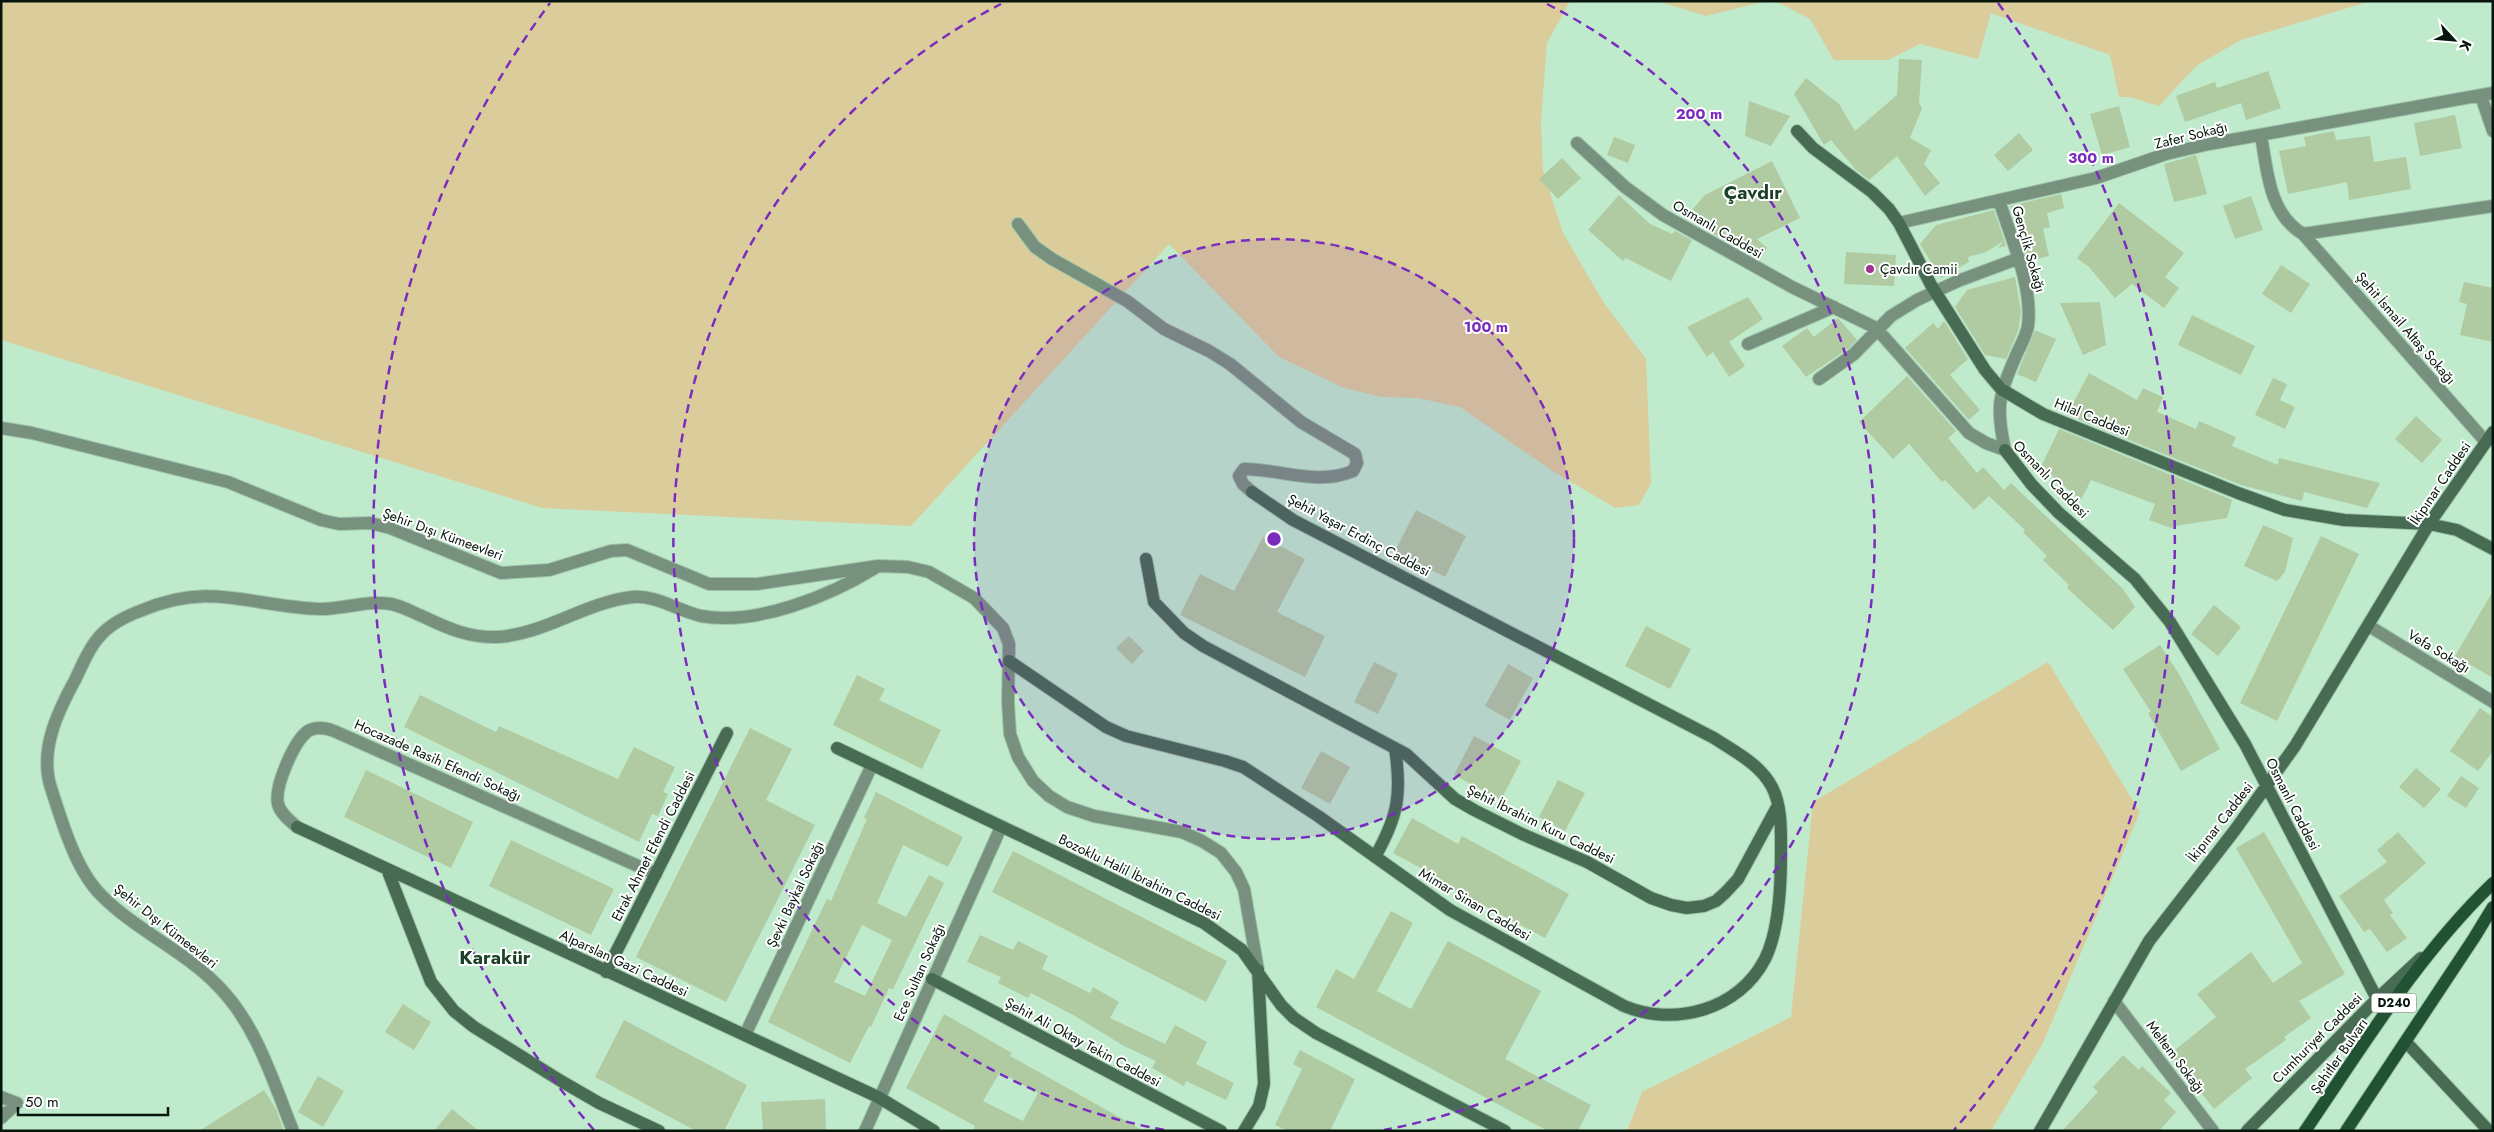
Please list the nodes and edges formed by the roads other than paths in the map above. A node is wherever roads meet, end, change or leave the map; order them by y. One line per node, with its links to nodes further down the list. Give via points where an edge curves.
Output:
1 (2487, 94): 3 (street); 4 (street, Zafer Sokağı)
2 (1797, 131): 8 (street, Hilal Caddesi, via 1813,148 1872,192)
3 (2493, 131)
4 (2261, 134): 6 (street, Zafer Sokağı, via 2166,154 2096,178); 10 (street, Şehit İsmail Altaş Sokağı, via 2272,194 2281,216)
5 (1577, 143): 13 (street, Osmanlı Caddesi, via 1625,188 1663,215)
6 (1999, 200): 8 (street, Zafer Sokağı); 11 (street, Gençlik Sokağı)
7 (2493, 206): 10 (street)
8 (1899, 223): 12 (street, Hilal Caddesi)
9 (1018, 224): 33 (street, Şehit Yaşar Erdinç Caddesi, via 1035,247 1052,259 1127,301 1164,329 1230,364 1301,422 1355,454 1357,463 1354,471 1341,476 1317,477 1244,469 1239,476 1252,492 1293,520 1714,738 1762,772)
10 (2303, 234): 19 (street, Şehit İsmail Altaş Sokağı)
11 (2017, 259): 12 (street); 17 (street, Gençlik Sokağı, via 2028,302 2028,329)
12 (1934, 291): 14 (street, via 1890,316); 17 (street, Hilal Caddesi)
13 (1834, 307): 14 (street, Osmanlı Caddesi); 15 (street)
14 (1876, 328): 16 (street, via 1854,354); 20 (street, Osmanlı Caddesi, via 1969,433)
15 (1748, 344)
16 (1819, 379)
17 (2001, 389): 20 (street, Gençlik Sokağı, via 1999,422); 21 (street, Hilal Caddesi, via 2043,414 2285,510 2336,519)
18 (1, 428): 24 (street, Şehir Dışı Kümeevleri, via 228,482 321,520 339,524 370,523 390,528 501,573 549,570 611,551 627,550 709,584 757,584)
19 (2489, 437): 21 (street, İkipınar Caddesi)
20 (2005, 450): 32 (street, Osmanlı Caddesi, via 2059,513 2135,579 2165,616)
21 (2429, 524): 22 (street, Hilal Caddesi, via 2457,530); 25 (street, İkipınar Caddesi)
22 (2493, 549)
23 (1146, 559): 30 (street, Şehit İbrahim Kuru Caddesi, via 1154,602 1184,633 1247,672)
24 (878, 566): 26 (street, Şehir Dışı Kümeevleri, via 908,567 929,572 974,598 1003,628 1009,644); 52 (street, Şehir Dışı Kümeevleri, via 848,585 826,594 792,606 746,616 702,616 638,596 593,606 528,631 501,637 471,636 449,630 392,604 322,609 217,595 176,598 119,620 107,628 95,641 71,686 48,745 49,782 60,814 81,866 101,895 194,965 232,1002 254,1035)
25 (2369, 626): 27 (street, Vefa Sokağı); 32 (street, İkipınar Caddesi)
26 (1009, 661): 36 (street, Mimar Sinan Caddesi, via 1106,727 1126,736 1243,767); 42 (street, Şehir Dışı Kümeevleri, via 1010,734 1018,757 1033,781 1067,807 1094,816 1182,832 1221,853 1244,889)
27 (2493, 702)
28 (727, 733): 38 (street, Etrak Ahmet Efendi Caddesi)
29 (836, 748): 31 (street, Bozoklu Halil İbrahim Caddesi)
30 (1395, 748): 33 (street, Şehit İbrahim Kuru Caddesi, via 1424,769 1455,799 1474,810 1587,862 1651,898 1687,908 1716,901 1738,879); 36 (street, via 1398,769 1394,821)
31 (872, 765): 35 (street, Bozoklu Halil İbrahim Caddesi); 47 (street, Şevki Baykal Sokağı)
32 (2267, 786): 45 (street, Osmanlı Caddesi); 46 (street, İkipınar Caddesi, via 2149,941)
33 (1778, 805): 36 (street, Mimar Sinan Caddesi, via 1781,868 1778,905 1766,957 1746,983 1731,995 1709,1008 1674,1016 1640,1012 1624,1006 1450,910)
34 (297, 827): 37 (street, Alparslan Gazi Caddesi); 38 (street, Hocazade Rasih Efendi Sokağı, via 278,805 277,792 298,742 308,731 322,727)
35 (1001, 827): 42 (street, Bozoklu Halil İbrahim Caddesi, via 1204,923 1242,950); 44 (street, Ece Sultan Sokağı)
36 (1375, 857)
37 (387, 869): 43 (street, Alparslan Gazi Caddesi); 53 (street, via 432,982 454,1011 561,1081)
38 (656, 874): 43 (street, Etrak Ahmet Efendi Caddesi)
39 (2493, 883): 41 (main road, Şehitler Bulvarı / D240)
40 (2493, 907): 48 (main road, D240)
41 (2432, 948): 45 (street, Cumhuriyet Caddesi); 62 (main road, Şehitler Bulvarı / D240)
42 (1258, 970): 57 (street, via 1264,1084 1258,1106); 58 (street, Bozoklu Halil İbrahim Caddesi, via 1281,1005 1316,1033)
43 (606, 972): 47 (street, Alparslan Gazi Caddesi)
44 (932, 980): 50 (street, Ece Sultan Sokağı); 56 (street, Şehit Ali Oktay Tekin Caddesi)
45 (2377, 999): 61 (street, Cumhuriyet Caddesi)
46 (2114, 1001): 59 (street, İkipınar Caddesi); 60 (street, Meltem Sokağı)
47 (745, 1035): 50 (street, Alparslan Gazi Caddesi)
48 (2406, 1042): 63 (main road, D240); 64 (street)
49 (1, 1096): 51 (street, via 17,1103)
50 (878, 1097): 54 (street, Ece Sultan Sokağı); 55 (street, Alparslan Gazi Caddesi)
51 (1, 1118)
52 (294, 1131)
53 (659, 1131)
54 (865, 1131)
55 (934, 1131)
56 (1221, 1131)
57 (1244, 1131)
58 (1505, 1131)
59 (2040, 1131)
60 (2213, 1131)
61 (2247, 1131)
62 (2305, 1131)
63 (2346, 1131)
64 (2490, 1131)

